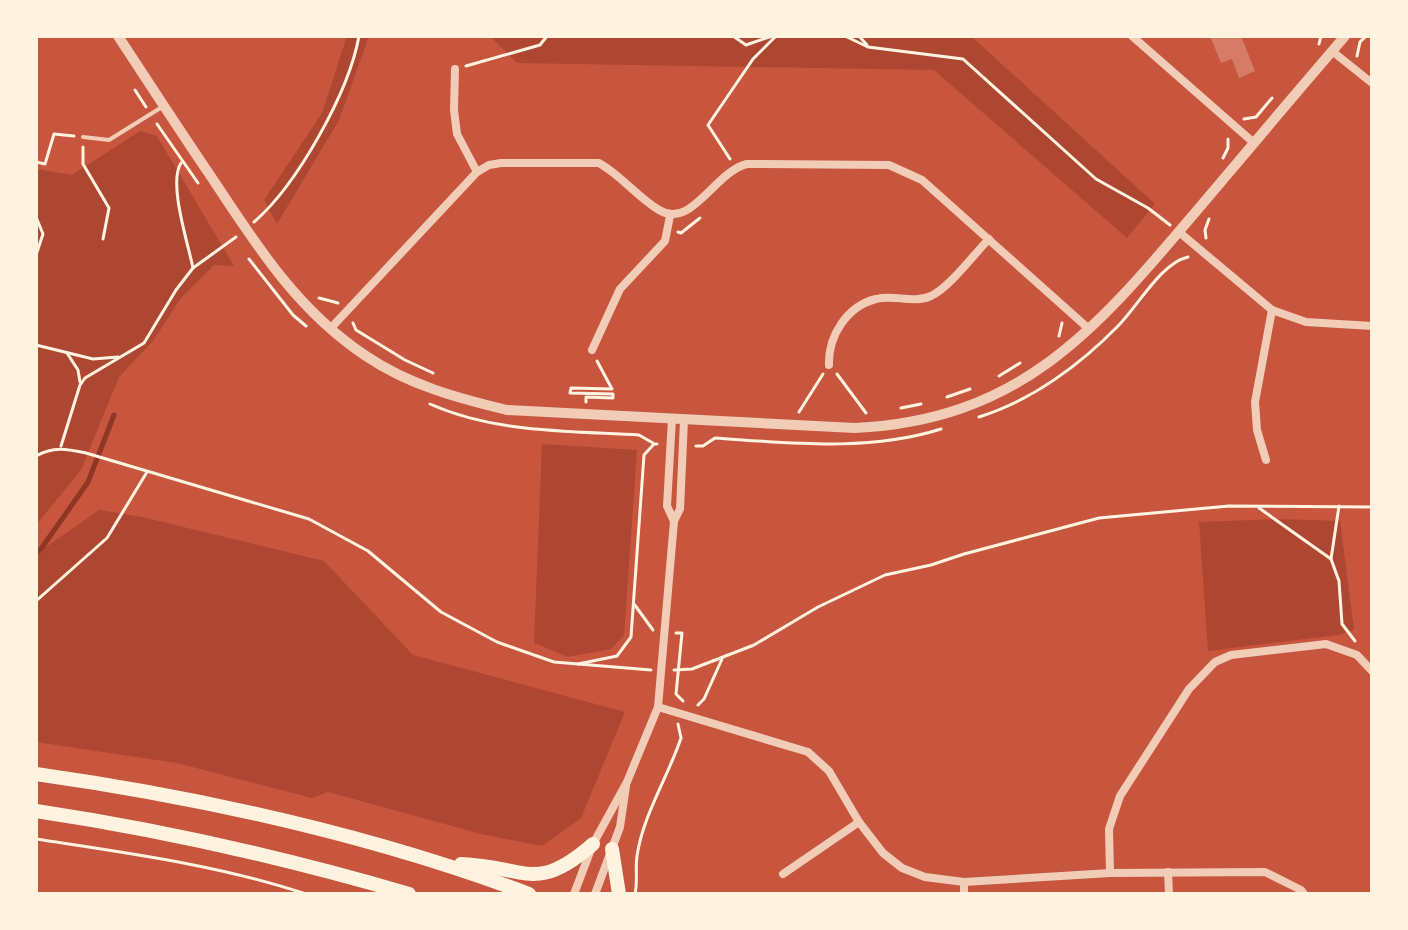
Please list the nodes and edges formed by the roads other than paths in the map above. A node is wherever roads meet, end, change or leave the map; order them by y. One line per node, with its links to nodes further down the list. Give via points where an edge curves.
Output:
1 (118, 36): 7 (street)
2 (1132, 36): 9 (street)
3 (1345, 36): 4 (street)
4 (1332, 51): 6 (street); 9 (street)
5 (455, 69): 10 (street, via 457,134)
6 (1372, 83)
7 (164, 106): 8 (lane, via 109,140); 16 (street, via 291,292)
8 (83, 137)
9 (1254, 143): 12 (street)
10 (477, 172): 11 (street, via 501,163 599,163); 16 (street)
11 (670, 216): 13 (street, via 685,214 735,167 747,164 889,165 922,180); 18 (street, via 665,241 620,289)
12 (1179, 232): 14 (street); 17 (street)
13 (989, 239): 17 (street); 19 (street, via 930,297 877,298 855,308 838,327)
14 (1272, 310): 15 (street, via 1306,322); 22 (street, via 1255,402)
15 (1372, 326)
16 (330, 329): 20 (street, via 367,357 455,398 507,410)
17 (1089, 329): 21 (street, via 1021,380 949,414 855,428)
18 (592, 350)
19 (829, 365)
20 (672, 419): 21 (street); 23 (street, via 667,506)
21 (684, 420): 23 (street, via 680,509)
22 (1266, 460)
23 (674, 521): 25 (street)
24 (1372, 671): 34 (street, via 1357,655 1326,644 1231,655 1215,662 1189,689 1120,796 1109,829)
25 (658, 707): 27 (street); 29 (street, via 808,752 829,771)
26 (36, 774): 32 (main road, via 290,820)
27 (627, 782): 30 (street); 31 (street)
28 (36, 811): 37 (main road, via 213,842)
29 (859, 822): 35 (street); 36 (street, via 902,868)
30 (593, 844): 32 (main road, via 574,861 540,875); 39 (street)
31 (612, 849): 40 (street); 41 (main road)
32 (449, 864): 38 (main road)
33 (1168, 872): 34 (street); 43 (street); 44 (street, via 1265,872)
34 (1110, 873): 36 (street)
35 (783, 874)
36 (964, 882): 42 (street)
37 (409, 894)
38 (529, 894)
39 (574, 894)
40 (595, 894)
41 (619, 894)
42 (964, 894)
43 (1169, 894)
44 (1304, 894)

